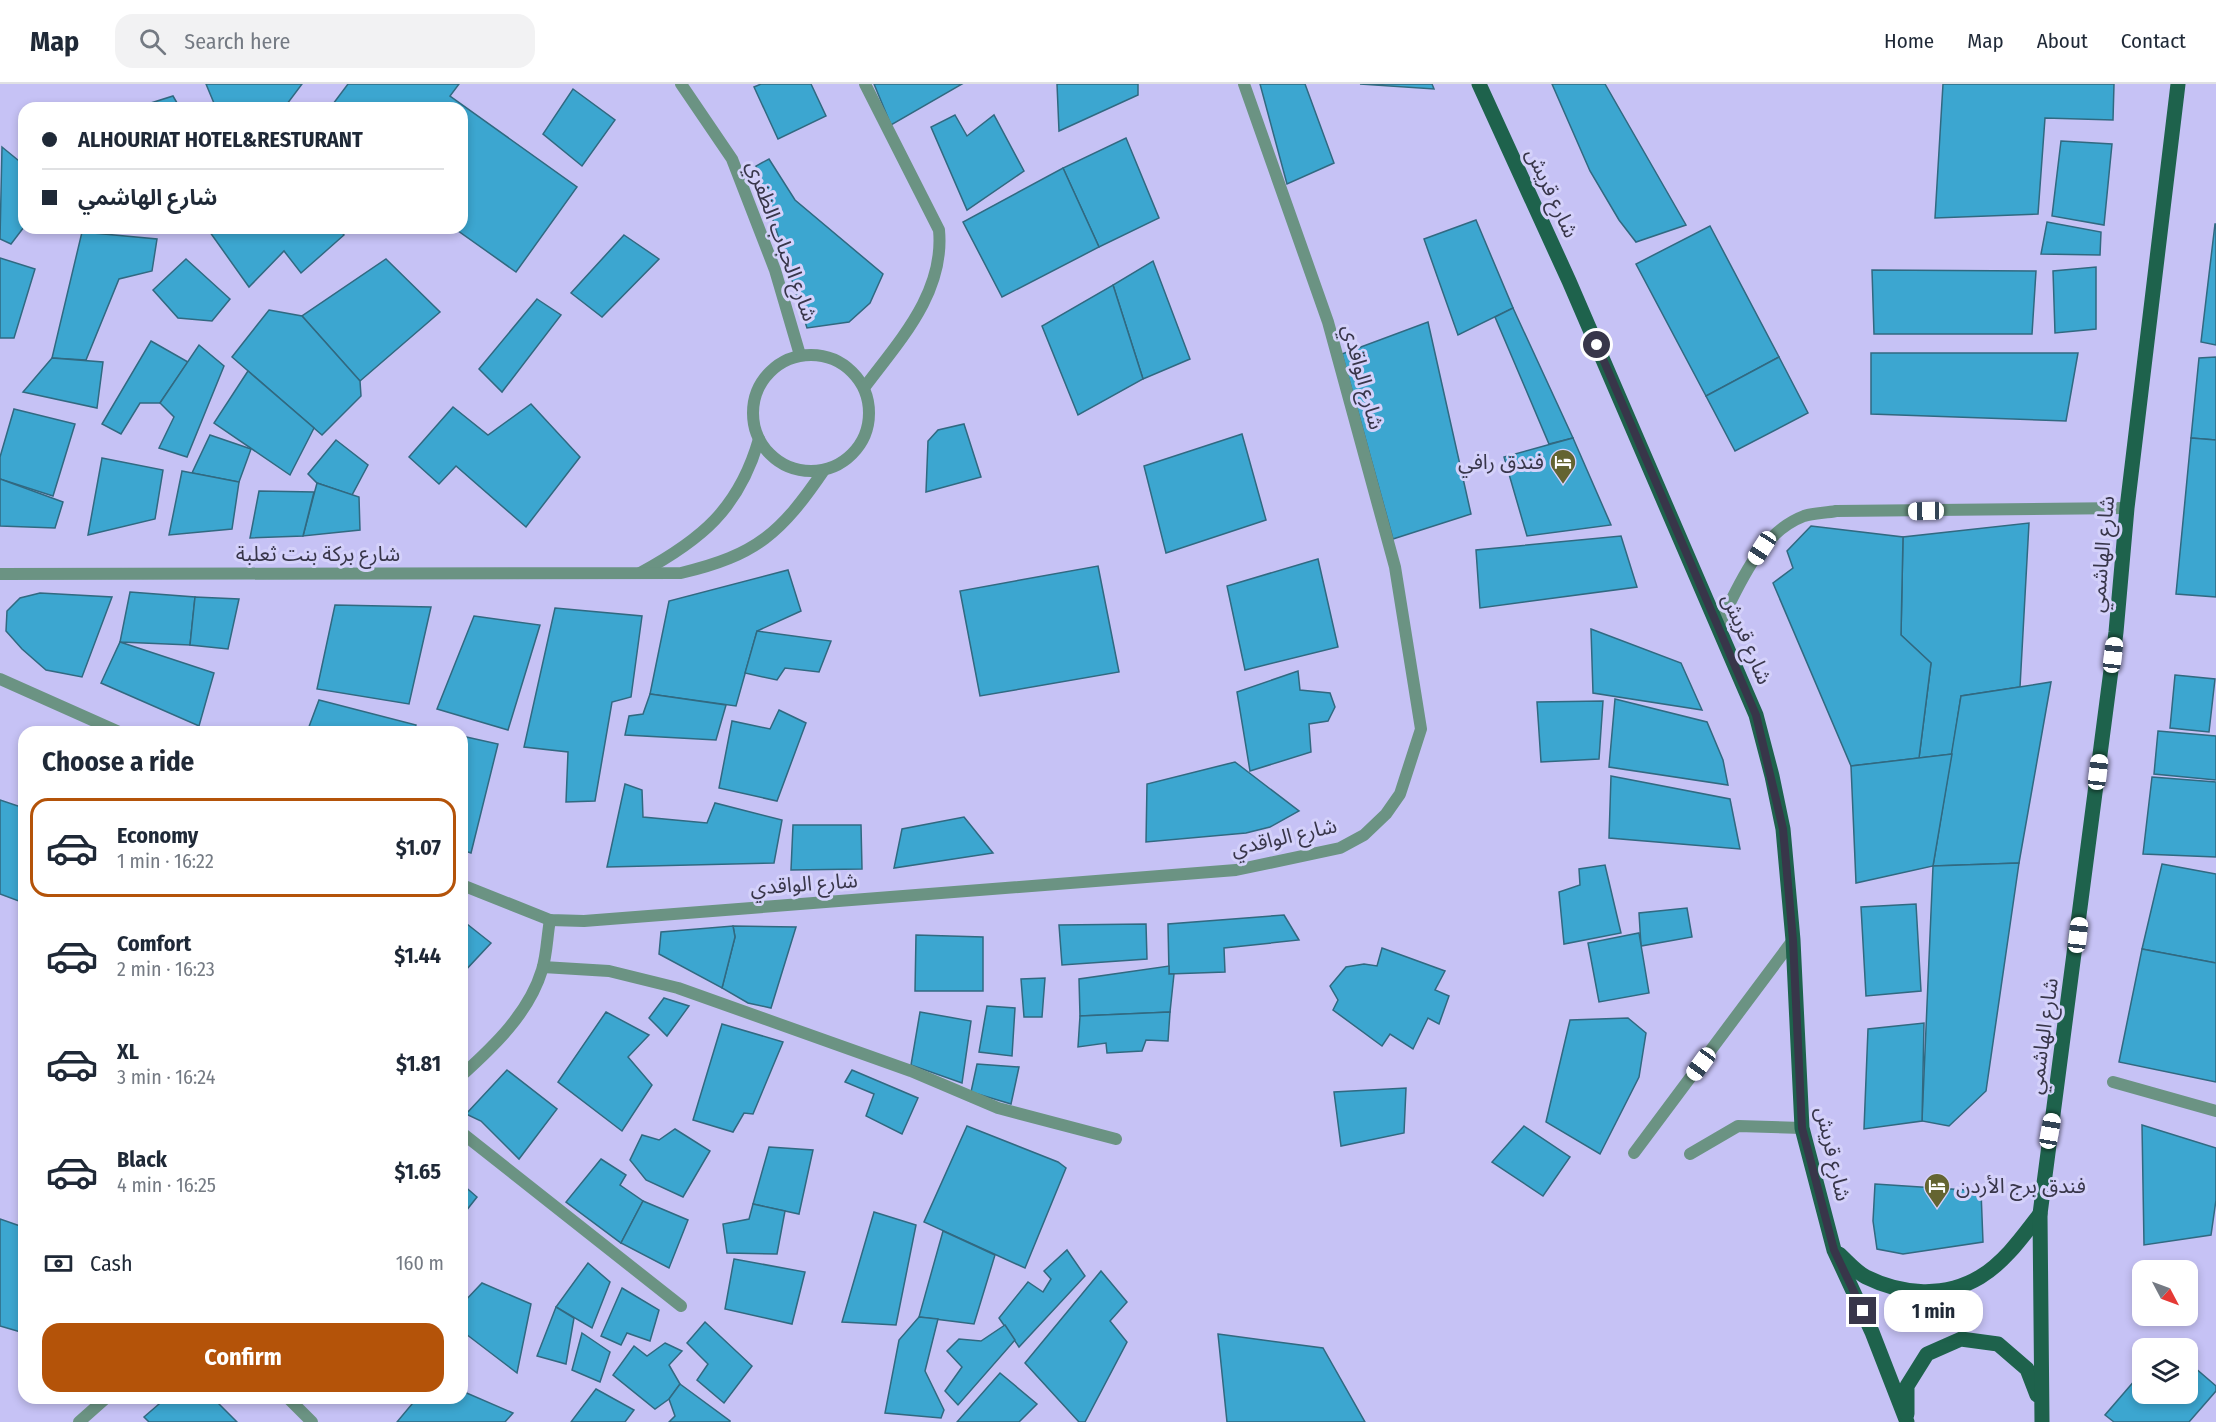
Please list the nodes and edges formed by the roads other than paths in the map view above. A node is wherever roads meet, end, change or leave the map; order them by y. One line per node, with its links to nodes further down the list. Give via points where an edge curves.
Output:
1 (681, 84): 6 (street, شارع الحباب الظفري, via 732,159 775,270)
2 (865, 84): 7 (street, via 939,230 941,250 937,272 918,314)
3 (1244, 84): 17 (street, شارع الواقدي, via 1328,322 1395,567 1421,729 1400,795 1386,814 1364,835 1340,848 1236,870 584,921)
4 (1479, 84): 13 (main road, شارع قريش)
5 (2178, 84): 10 (main road, شارع الهاشمي)
6 (800, 355): 7 (street, via 820,355 838,361 854,372); 8 (street, via 775,366 758,387 752,413)
7 (864, 388): 9 (street, via 869,409 867,429 857,447)
8 (759, 439): 9 (street, via 782,463 798,470); 12 (street, شارع بركة بنت ثعلبة, via 750,469 721,513 679,551)
9 (824, 470): 12 (street, شارع بركة بنت ثعلبة, via 782,526 752,549 717,565 681,573)
10 (2127, 507): 13 (street, via 1836,511 1804,516 1762,548); 28 (main road, شارع الهاشمي, via 2116,632)
11 (0, 574): 12 (street, شارع بركة بنت ثعلبة)
12 (636, 575)
13 (1719, 625): 18 (main road, شارع قريش, via 1756,715 1772,776 1783,829)
14 (0, 679): 15 (street)
15 (106, 726)
16 (468, 887): 17 (street, شارع الواقدي)
17 (550, 920): 19 (street)
18 (1793, 940): 23 (main road, شارع قريش); 26 (street)
19 (543, 967): 20 (street, via 527,1005); 25 (street, via 609,971 678,988 911,1071 998,1108)
20 (468, 1070)
21 (2113, 1082): 22 (street)
22 (2216, 1111)
23 (1802, 1128): 27 (street, via 1738,1126); 29 (main road, شارع قريش)
24 (468, 1138): 30 (street)
25 (1116, 1139)
26 (1634, 1154)
27 (1690, 1154)
28 (2040, 1214): 29 (main road, via 2011,1250 1980,1277 1943,1292 1902,1291 1864,1277); 33 (main road, شارع الهاشمي)
29 (1834, 1250): 36 (main road)
30 (681, 1306)
31 (99, 1404): 34 (street)
32 (294, 1404): 35 (street)
33 (2042, 1414): 36 (main road, via 2027,1369 1998,1344 1961,1339 1927,1354 1907,1386)
34 (79, 1422)
35 (312, 1422)
36 (1907, 1422)

